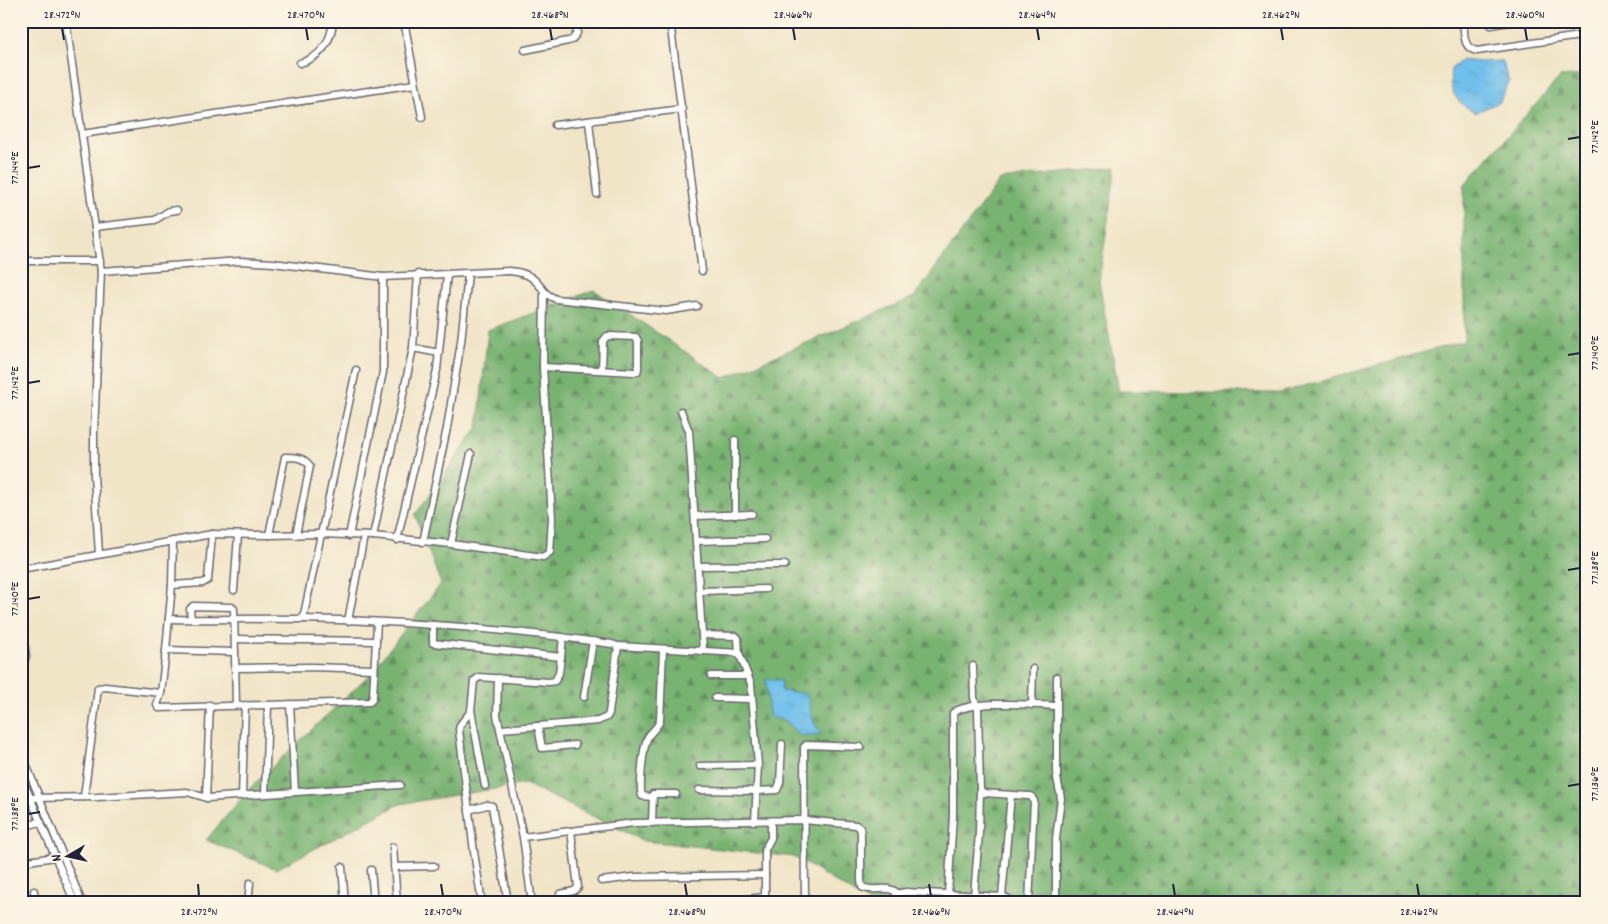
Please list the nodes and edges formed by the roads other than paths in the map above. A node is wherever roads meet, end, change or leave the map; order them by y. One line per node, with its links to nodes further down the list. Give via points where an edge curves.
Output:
1 (66, 21): 17 (street)
2 (333, 21): 11 (street, via 331,34 320,54)
3 (404, 21): 12 (street)
4 (577, 21): 10 (street, via 578,33 572,40)
5 (670, 21): 13 (street)
6 (1463, 21): 9 (street, via 1466,45 1477,50)
7 (1514, 21): 8 (street)
8 (1491, 25)
9 (1587, 35)
10 (525, 50)
11 (300, 63)
12 (415, 84): 14 (street); 17 (street)
13 (682, 109): 15 (street); 24 (street)
14 (422, 117)
15 (589, 121): 16 (street); 18 (street)
16 (556, 126)
17 (82, 134): 20 (street)
18 (597, 194)
19 (177, 210): 20 (street, via 155,220)
20 (95, 227): 22 (street)
21 (21, 261): 22 (street)
22 (100, 261): 23 (street)
23 (101, 271): 28 (street, via 240,261); 56 (street, via 94,432)
24 (702, 271)
25 (418, 274): 27 (street); 28 (street); 31 (street)
26 (468, 274): 27 (street); 29 (street, via 519,272 532,277); 54 (street, via 447,428)
27 (447, 275): 32 (street)
28 (383, 277): 47 (street, via 383,372)
29 (544, 293): 30 (street, via 572,302 666,311); 33 (street)
30 (697, 306)
31 (413, 348): 32 (street); 49 (street)
32 (439, 353): 51 (street)
33 (543, 367): 35 (street); 55 (street, via 552,518 550,552 543,557)
34 (356, 370): 43 (street)
35 (602, 370): 35 (street, via 605,337 636,337 637,372)
36 (681, 411): 41 (street, via 689,432)
37 (735, 440): 40 (street)
38 (471, 454): 55 (street)
39 (752, 514): 40 (street)
40 (736, 515): 41 (street)
41 (696, 516): 53 (street)
42 (212, 534): 44 (street); 52 (street); 60 (street, via 208,580)
43 (320, 534): 46 (street); 47 (street); 67 (street)
44 (238, 535): 45 (street); 62 (street)
45 (269, 535): 46 (street); 46 (street, via 285,456 301,458 310,466)
46 (296, 535)
47 (349, 536): 48 (street)
48 (364, 536): 49 (street); 69 (street)
49 (373, 536): 51 (street)
50 (765, 539): 53 (street)
51 (398, 540): 54 (street)
52 (173, 541): 56 (street); 60 (street)
53 (697, 541): 58 (street)
54 (423, 542): 55 (street)
55 (451, 544)
56 (99, 554): 59 (street)
57 (785, 565): 58 (street)
58 (698, 566): 63 (street)
59 (21, 569)
60 (172, 585): 64 (street)
61 (766, 589): 63 (street)
62 (234, 590)
63 (700, 591): 72 (street)
64 (169, 619): 65 (street); 78 (street)
65 (191, 619): 66 (street); 66 (street, via 190,609 193,606 232,607)
66 (234, 619): 67 (street); 74 (street)
67 (302, 619): 69 (street)
68 (21, 621): 88 (street, via 26,656)
69 (348, 621): 70 (street)
70 (377, 622): 71 (street); 75 (street)
71 (433, 625): 73 (street); 83 (street, via 433,643)
72 (702, 635): 80 (street); 82 (street, via 736,636)
73 (563, 637): 76 (street); 83 (street)
74 (235, 639): 75 (street); 81 (street)
75 (376, 641): 86 (street)
76 (593, 641): 77 (street); 94 (street)
77 (618, 646): 79 (street); 106 (street, via 607,718)
78 (166, 650): 81 (street); 93 (street)
79 (663, 650): 80 (street); 128 (street, via 660,720 647,739 640,785 642,796)
80 (703, 651): 82 (street)
81 (235, 652): 85 (street)
82 (739, 653): 90 (street)
83 (561, 657): 92 (street, via 555,681)
84 (973, 666): 103 (street, via 974,698)
85 (235, 668): 86 (street, via 311,666); 102 (street)
86 (374, 669): 98 (street, via 369,702)
87 (1033, 669): 101 (street)
88 (21, 671)
89 (711, 676): 90 (street)
90 (748, 676): 96 (street)
91 (1057, 677): 104 (street)
92 (498, 678): 105 (street, via 475,679); 107 (street, via 497,710)
93 (161, 693): 99 (street, via 159,708); 127 (street, via 105,686 98,688)
94 (584, 697)
95 (715, 698): 96 (street)
96 (752, 699): 112 (street)
97 (268, 704): 98 (street); 100 (street); 122 (street)
98 (290, 704): 121 (street)
99 (210, 705): 102 (street); 130 (street)
100 (245, 705): 102 (street); 126 (street)
101 (1032, 705): 103 (street); 104 (street)
102 (236, 706)
103 (978, 706): 118 (street); 153 (street, via 953,712)
104 (1057, 706): 173 (street, via 1057,778 1061,798 1056,840)
105 (471, 710): 116 (street); 131 (street, via 459,730)
106 (538, 726): 107 (street); 109 (street, via 542,748)
107 (501, 729): 139 (street)
108 (782, 744): 120 (street, via 779,788)
109 (575, 745)
110 (861, 747): 132 (street, via 805,745)
111 (21, 752): 125 (street)
112 (758, 765): 113 (street); 120 (street)
113 (700, 766)
114 (21, 776): 119 (street)
115 (400, 786): 121 (street)
116 (486, 786)
117 (699, 790): 120 (street)
118 (980, 790): 124 (street); 155 (street)
119 (24, 791): 129 (street)
120 (757, 791): 133 (street)
121 (295, 792): 122 (street)
122 (265, 794): 126 (street)
123 (676, 794): 128 (street, via 655,793)
124 (1011, 795): 154 (street); 172 (street, via 1031,796 1034,801)
125 (38, 796): 127 (street); 129 (street); 159 (street)
126 (242, 796): 130 (street)
127 (84, 797): 130 (street, via 187,792)
128 (652, 797): 136 (street)
129 (30, 798): 135 (street)
130 (206, 798)
131 (469, 810): 164 (street); 165 (street, via 492,806)
132 (804, 820): 134 (street); 151 (street, via 858,826 861,833 862,887 891,889); 168 (street)
133 (755, 821): 134 (street); 136 (street)
134 (771, 821): 147 (street, via 771,838 765,849)
135 (41, 822): 137 (street); 141 (street)
136 (652, 823): 138 (street)
137 (21, 827)
138 (570, 831): 139 (street); 152 (street, via 578,887)
139 (523, 837): 166 (street)
140 (393, 847): 144 (street)
141 (55, 857): 142 (street); 158 (street)
142 (21, 862)
143 (434, 866): 144 (street)
144 (394, 867): 163 (street)
145 (342, 868): 161 (street)
146 (371, 870): 162 (street)
147 (765, 874): 148 (street, via 634,877); 156 (street)
148 (601, 881)
149 (250, 883): 160 (street)
150 (34, 892): 157 (street)
151 (897, 893): 153 (street); 169 (street)
152 (560, 894)
153 (949, 894): 155 (street); 170 (street)
154 (1002, 897): 155 (street); 171 (street, via 1007,898)
155 (975, 898)
156 (765, 900): 167 (street)
157 (35, 903)
158 (75, 903)
159 (82, 903)
160 (248, 903)
161 (345, 903)
162 (374, 903)
163 (396, 903)
164 (482, 903)
165 (508, 903)
166 (532, 903)
167 (714, 903)
168 (805, 903)
169 (896, 903)
170 (949, 903)
171 (1008, 903)
172 (1029, 903)
173 (1056, 903)

